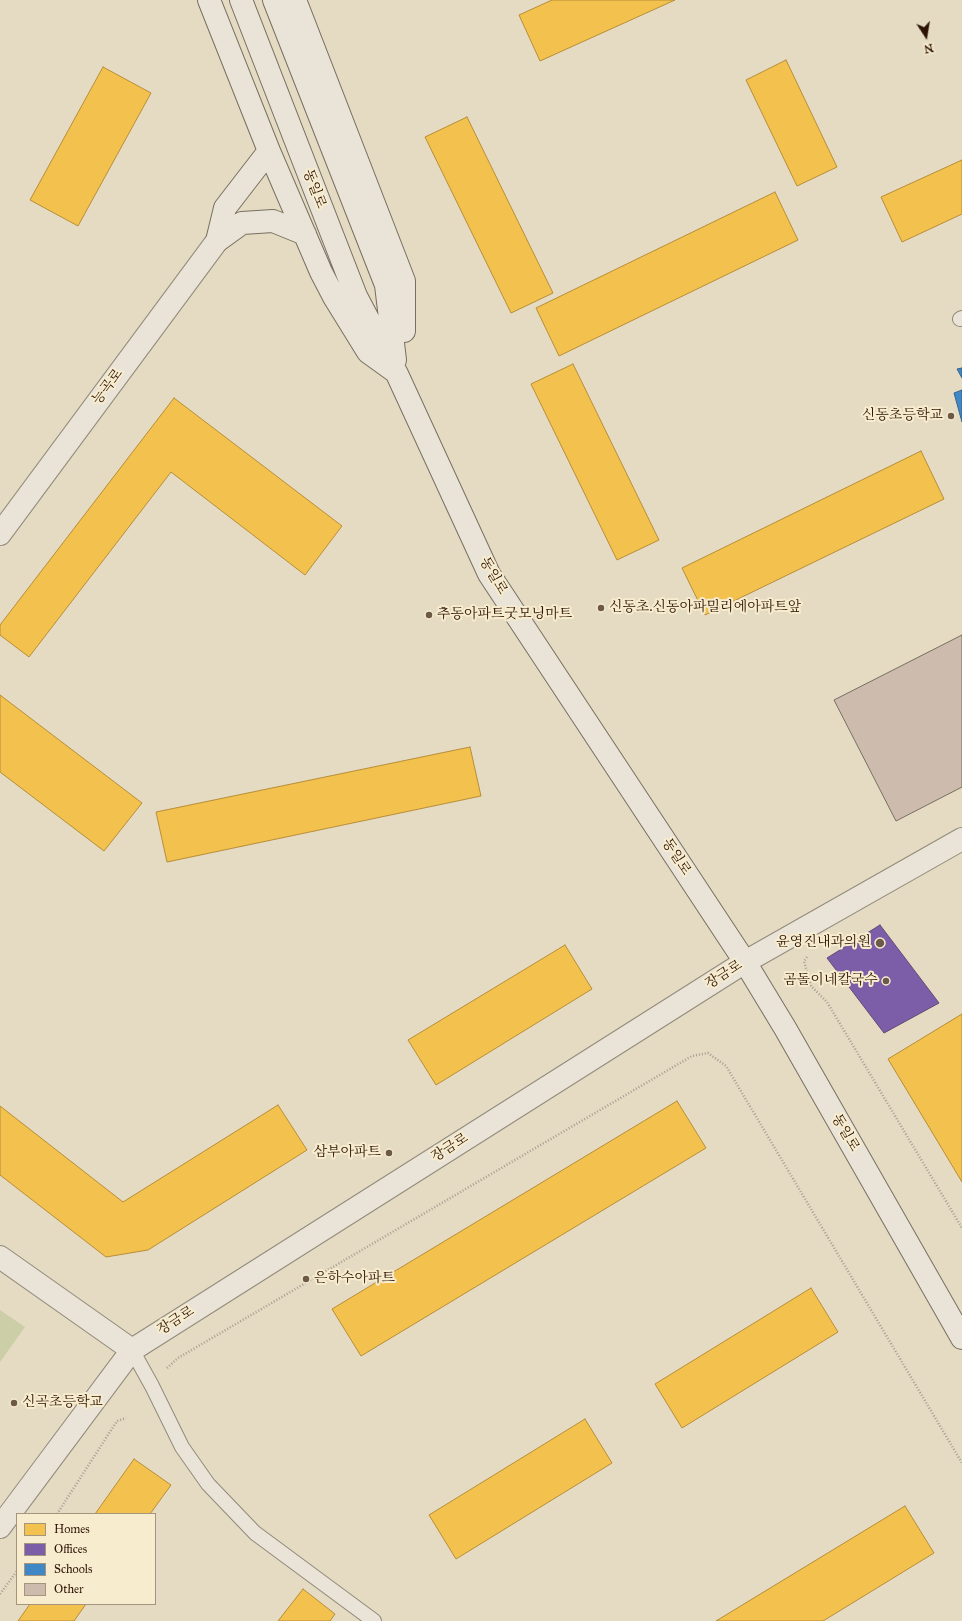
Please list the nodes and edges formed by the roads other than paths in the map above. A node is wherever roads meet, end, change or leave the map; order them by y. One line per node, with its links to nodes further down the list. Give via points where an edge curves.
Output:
1 (208, 0): 5 (street)
2 (241, 0): 8 (street, 동일로, via 356,296)
3 (274, 0): 8 (street, 동일로, via 386,285)
4 (295, 0): 8 (street, via 404,281 404,332)
5 (269, 151): 6 (street); 7 (street, via 225,208)
6 (305, 234): 7 (street, via 273,221 242,223); 8 (street, via 334,297 368,352)
7 (217, 241): 9 (street, 능곡로)
8 (397, 374): 11 (street, 동일로, via 489,574)
9 (0, 534)
10 (962, 839): 11 (street, 장금로)
11 (745, 962): 13 (street, 동일로); 14 (street, 장금로)
12 (0, 1256): 14 (street)
13 (962, 1338)
14 (132, 1350): 15 (street, 장금로); 16 (lane, via 182,1447 208,1484 255,1533)
15 (0, 1527)
16 (374, 1621)

